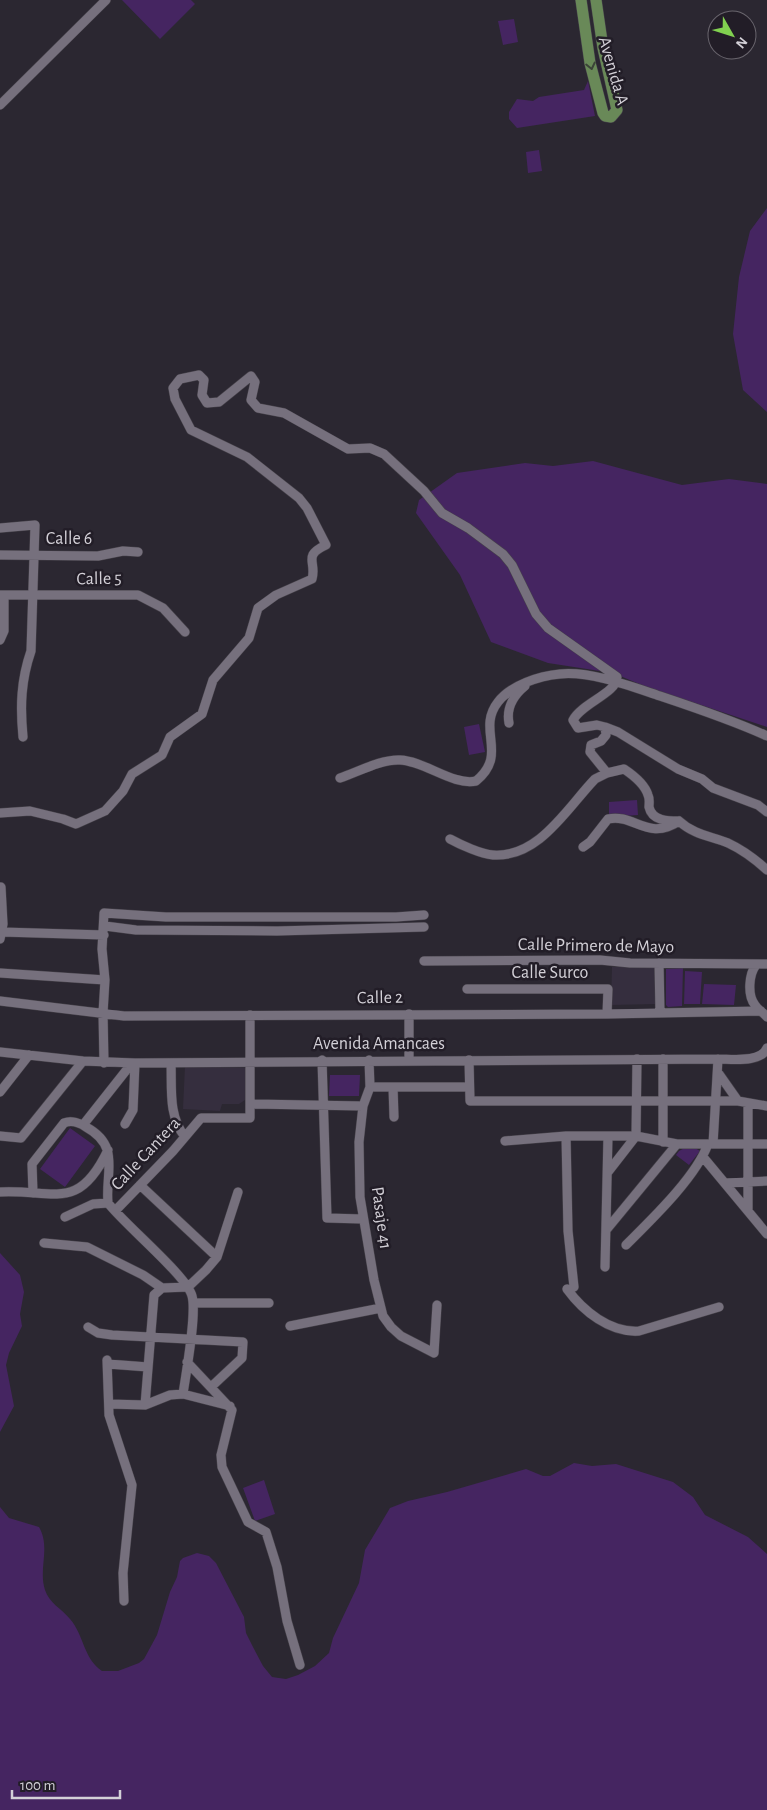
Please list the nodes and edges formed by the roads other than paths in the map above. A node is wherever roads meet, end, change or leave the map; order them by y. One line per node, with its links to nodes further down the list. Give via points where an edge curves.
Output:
1 (106, 0): 6 (street)
2 (580, 0): 5 (main road, Avenida A, one-way to 5)
3 (596, 0): 4 (main road, Avenida A)
4 (611, 85): 5 (main road, via 606,90); 5 (main road, Avenida A, via 617,110 611,117 603,113)
5 (597, 88)
6 (0, 105)
7 (0, 528): 10 (street, via 35,526)
8 (138, 552): 10 (street, Calle 6, via 123,550 98,556)
9 (0, 555): 10 (street, Calle 6)
10 (35, 555): 12 (street)
11 (2, 595): 12 (street, Calle 5); 14 (street, via 4,631)
12 (34, 595): 13 (street, Calle 5, via 138,595 163,608); 20 (street, via 31,651 21,692)
13 (185, 632)
14 (0, 640)
15 (617, 680): 16 (street, via 560,674); 18 (street, via 613,688 577,712 573,720 578,728); 19 (street, via 735,721); 24 (street, via 611,671 553,633 542,622 504,554 442,513 401,467 384,454 370,448 348,449 284,413 258,408 251,400 255,382 251,376 219,402 211,404 202,395 203,378 199,375 183,378 175,384 173,394 191,430 247,457 307,508 326,545 315,551 311,558 312,579 276,595 258,608 250,638 213,680 202,714 170,737 164,753 132,774 123,792 105,811 76,824 30,811)
16 (531, 681): 17 (street, via 510,705); 22 (street, via 507,693 494,709 490,725 492,760 485,774 476,781 460,780 414,762 400,760)
17 (509, 722)
18 (605, 727): 21 (street, via 606,735 590,748); 23 (street, via 713,788 758,805)
19 (767, 736)
20 (23, 737)
21 (606, 773): 25 (street, via 629,772 645,788 652,813 661,820); 26 (street, via 595,779 534,844 518,851 493,855)
22 (340, 778)
23 (767, 812)
24 (0, 813)
25 (679, 821): 27 (street, via 663,828 642,828 621,818 608,819); 28 (street, via 697,834 749,854)
26 (450, 839)
27 (583, 847)
28 (767, 870)
29 (1, 887): 33 (street)
30 (424, 915): 32 (street, via 396,918 104,913)
31 (424, 927): 32 (street)
32 (104, 931): 33 (street); 39 (street)
33 (1, 936)
34 (424, 961): 35 (street, Calle Primero de Mayo)
35 (659, 963): 37 (street, Calle Primero de Mayo); 43 (street)
36 (767, 964): 37 (street, Calle Primero de Mayo)
37 (756, 965): 46 (street, via 752,970 751,995)
38 (0, 972): 39 (street)
39 (105, 980): 42 (street)
40 (467, 989): 45 (street, Calle Surco, via 608,989)
41 (0, 1002): 42 (street, Calle 2)
42 (103, 1013): 47 (street, Calle 2, via 124,1016); 60 (street)
43 (660, 1013): 45 (street, Calle 2); 46 (street, Calle 2)
44 (409, 1014): 45 (street, Calle 2); 47 (street, Calle 2); 56 (street)
45 (608, 1014)
46 (764, 1014)
47 (250, 1016): 58 (street)
48 (767, 1048): 53 (street, Avenida Amancaes, via 758,1057)
49 (0, 1052): 50 (street, Avenida Amancaes)
50 (29, 1055): 59 (street, Avenida Amancaes); 67 (street)
51 (636, 1059): 52 (street, Avenida Amancaes); 57 (street, Avenida Amancaes); 68 (street)
52 (663, 1059): 53 (street, Avenida Amancaes); 69 (street)
53 (718, 1059): 63 (street)
54 (322, 1060): 55 (street, Avenida Amancaes); 58 (street, Avenida Amancaes); 74 (street)
55 (369, 1060): 56 (street, Avenida Amancaes); 64 (street, Pasaje 41)
56 (409, 1060): 57 (street, Avenida Amancaes)
57 (469, 1060): 66 (street)
58 (250, 1061): 62 (street, Avenida Amancaes); 73 (street)
59 (83, 1062): 60 (street, Avenida Amancaes); 80 (street, via 20,1138)
60 (104, 1063): 61 (street, Avenida Amancaes)
61 (133, 1063): 62 (street, Avenida Amancaes); 78 (street); 79 (street, via 133,1110)
62 (171, 1063): 84 (street, via 173,1117)
63 (718, 1073): 70 (street); 71 (street)
64 (370, 1087): 65 (street); 75 (street, Pasaje 41)
65 (393, 1087): 66 (street); 77 (street)
66 (469, 1087): 68 (street, via 470,1100)
67 (0, 1092)
68 (638, 1100): 69 (street); 83 (street)
69 (663, 1100): 71 (street); 86 (street)
70 (738, 1101): 71 (street); 72 (street)
71 (717, 1102): 89 (street)
72 (748, 1102): 76 (street); 87 (street)
73 (250, 1104): 74 (street); 84 (street, Calle Cantera, via 250,1118 200,1118)
74 (324, 1105): 75 (street); 105 (street, via 326,1218)
75 (363, 1106): 105 (street, Pasaje 41, via 359,1142)
76 (767, 1106)
77 (394, 1117)
78 (83, 1124): 91 (street, via 102,1140); 100 (street, via 64,1122 34,1159)
79 (125, 1124)
80 (0, 1136)
81 (566, 1136): 82 (street); 85 (street); 118 (street, via 571,1288 578,1304 592,1315 628,1332)
82 (608, 1136): 83 (street); 93 (street)
83 (636, 1136): 86 (street); 93 (street)
84 (185, 1137): 97 (street, Calle Cantera)
85 (505, 1141)
86 (663, 1142): 88 (street)
87 (748, 1143): 89 (street); 90 (street); 95 (street)
88 (677, 1144): 89 (street); 107 (street)
89 (711, 1144): 92 (street)
90 (767, 1144)
91 (108, 1150): 100 (street, via 88,1181 75,1192); 101 (street)
92 (703, 1157): 96 (street); 110 (street, via 653,1218)
93 (608, 1172): 107 (street)
94 (767, 1181): 95 (street)
95 (748, 1182): 96 (street); 102 (street)
96 (726, 1183): 102 (street)
97 (140, 1185): 103 (street, Calle Cantera); 111 (street)
98 (0, 1192): 100 (street)
99 (238, 1192): 111 (street)
100 (33, 1193)
101 (108, 1203): 103 (street); 104 (street, via 93,1204)
102 (748, 1210): 106 (street)
103 (115, 1211): 113 (street)
104 (65, 1217)
105 (362, 1219): 119 (street, Pasaje 41)
106 (763, 1224): 108 (street)
107 (607, 1229): 112 (street)
108 (767, 1234)
109 (44, 1242): 114 (street, via 87,1247)
110 (626, 1245)
111 (217, 1257): 113 (street)
112 (604, 1267)
113 (188, 1286): 114 (street); 116 (street)
114 (162, 1288): 122 (street, via 154,1295)
115 (269, 1302): 116 (street)
116 (193, 1303): 123 (street)
117 (437, 1305): 119 (street, Pasaje 41, via 434,1353 401,1336 383,1316)
118 (719, 1307)
119 (381, 1308): 120 (street)
120 (290, 1326)
121 (88, 1327): 122 (street, via 98,1333)
122 (150, 1336): 123 (street); 125 (street)
123 (190, 1338): 124 (street); 126 (street, via 243,1342 242,1358)
124 (188, 1362): 126 (street); 127 (street)
125 (148, 1367): 128 (street, via 107,1362); 129 (street)
126 (211, 1387): 130 (street)
127 (183, 1394): 129 (street, via 170,1395); 130 (street)
128 (109, 1404): 129 (street); 131 (street, via 109,1415 132,1485 123,1573)
129 (145, 1405)
130 (230, 1406): 132 (street, via 233,1414 221,1461 248,1522 266,1532)
131 (124, 1601)
132 (300, 1665)

